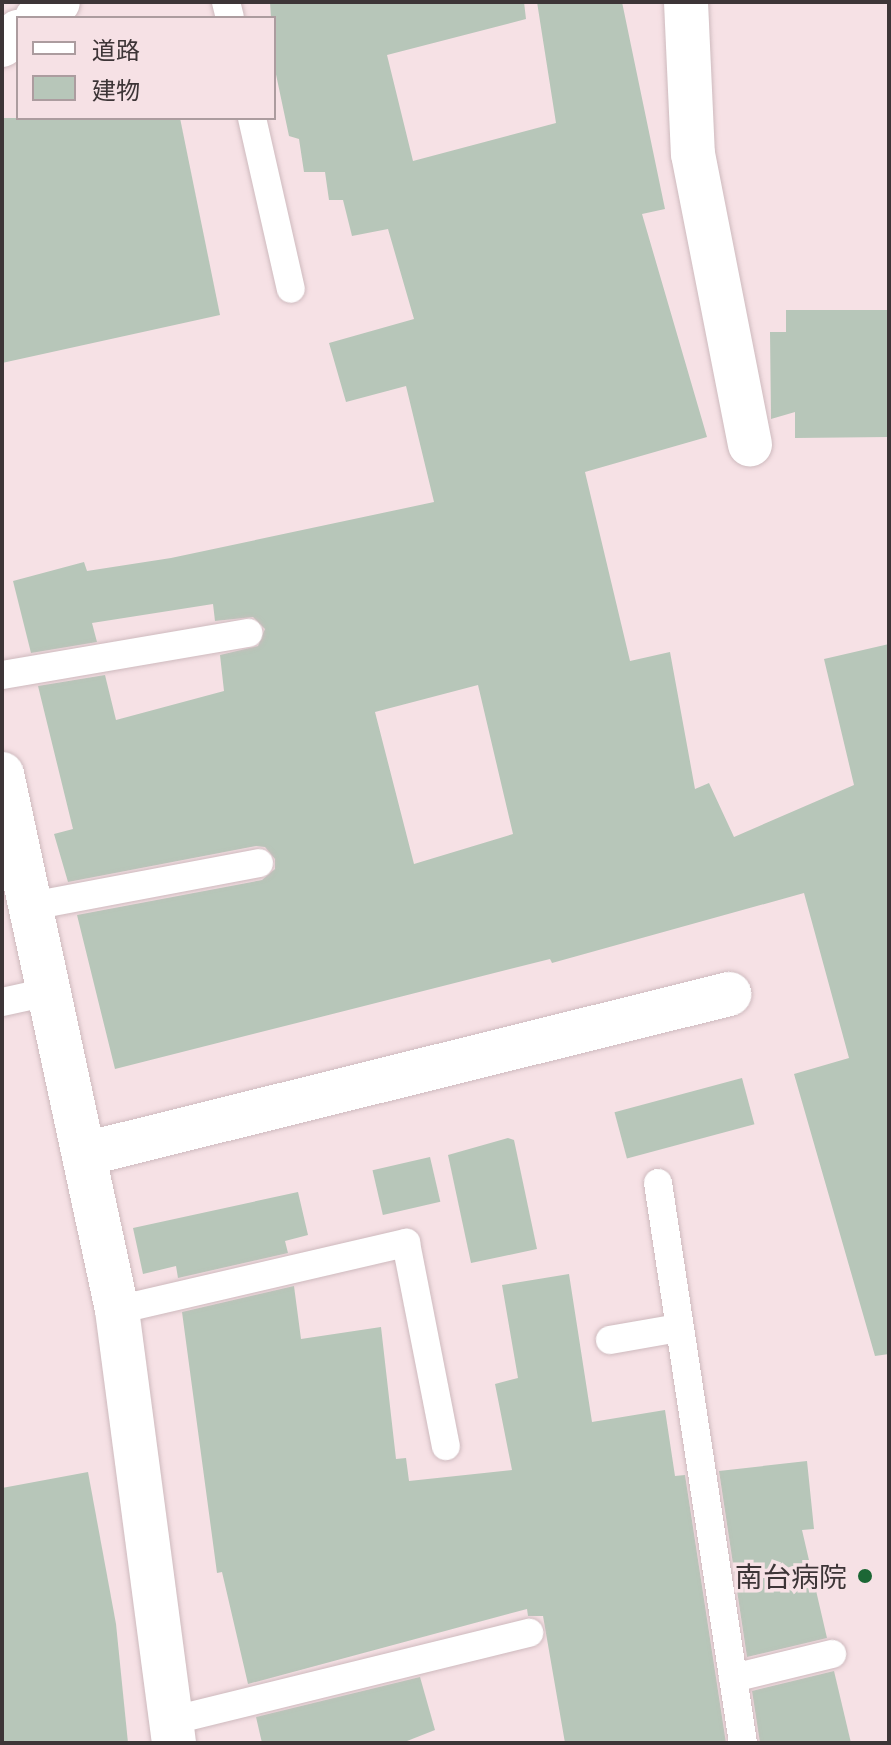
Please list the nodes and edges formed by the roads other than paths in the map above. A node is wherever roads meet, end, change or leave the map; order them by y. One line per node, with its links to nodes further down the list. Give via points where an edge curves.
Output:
1 (58, 2): 3 (street)
2 (686, 2): 6 (street, via 693,154)
3 (40, 16)
4 (252, 120): 5 (lane)
5 (291, 289)
6 (750, 444)
7 (248, 633): 8 (lane)
8 (2, 675)
9 (2, 774): 11 (street)
10 (259, 863): 11 (lane)
11 (32, 906): 12 (street)
12 (48, 992): 14 (lane); 15 (street)
13 (729, 994): 15 (street)
14 (2, 1002)
15 (85, 1154): 17 (street)
16 (658, 1183): 18 (lane)
17 (117, 1310): 20 (lane, via 406,1243); 24 (street)
18 (679, 1328): 19 (lane); 23 (lane)
19 (610, 1340)
20 (446, 1446)
21 (529, 1633): 24 (lane)
22 (832, 1654): 23 (lane)
23 (733, 1678): 25 (lane)
24 (172, 1732)
25 (743, 1743)

